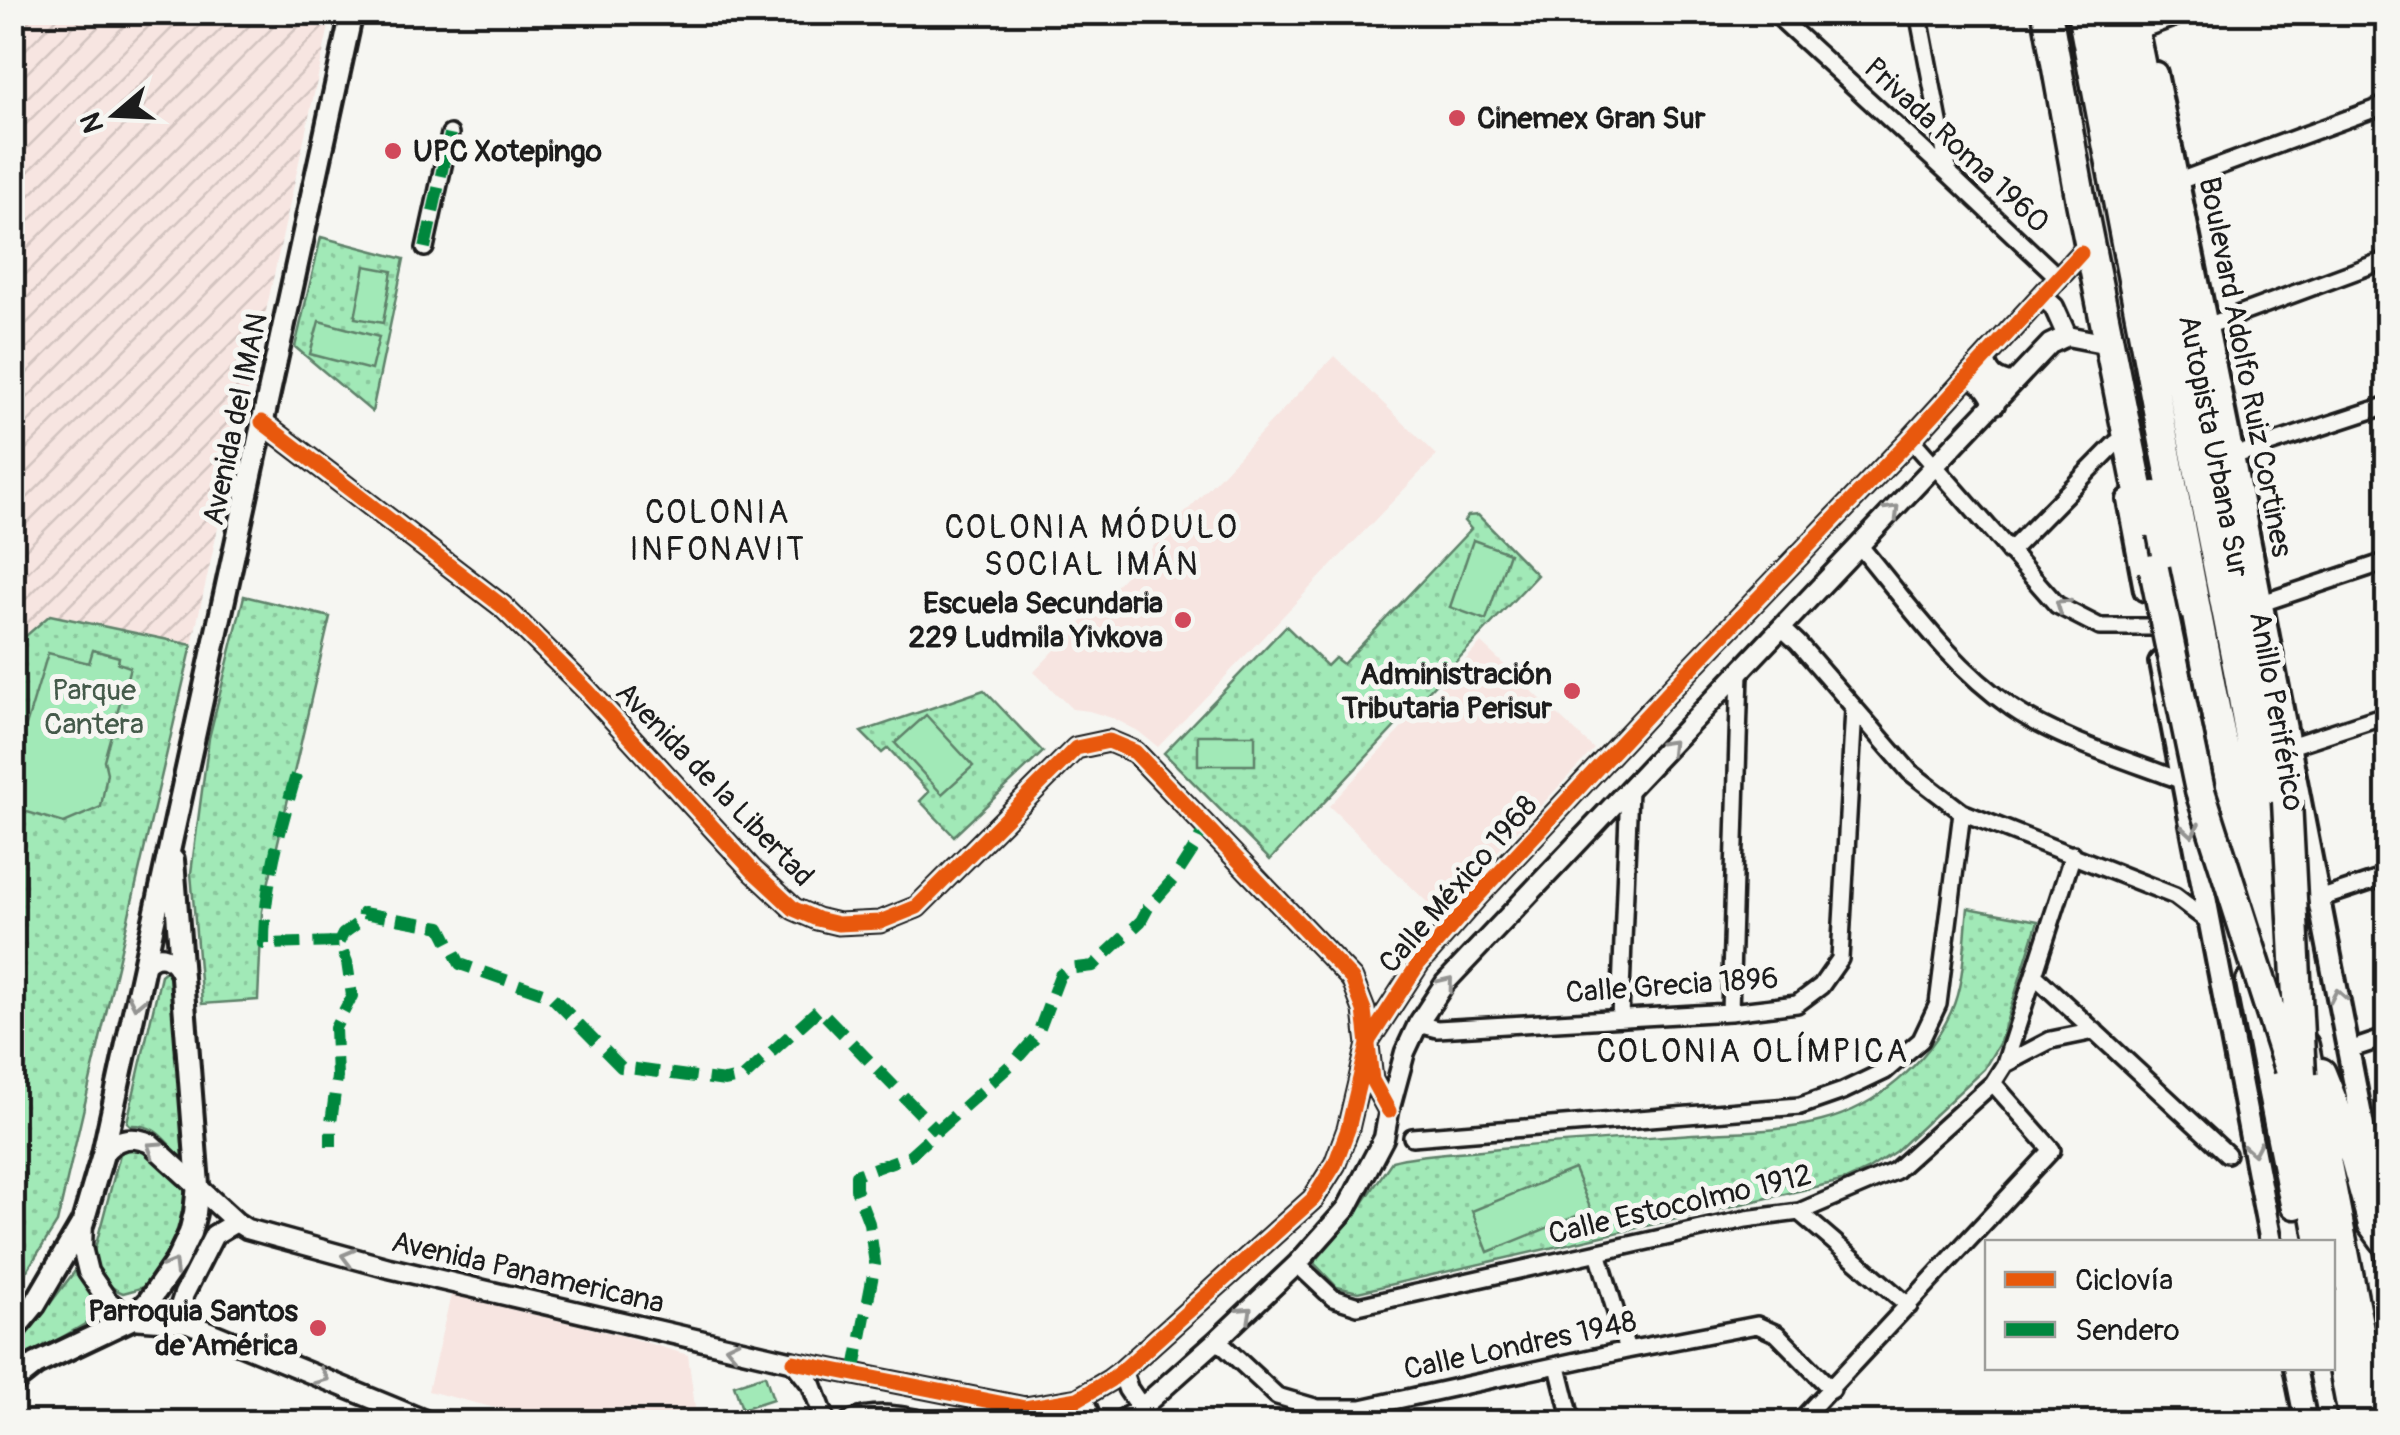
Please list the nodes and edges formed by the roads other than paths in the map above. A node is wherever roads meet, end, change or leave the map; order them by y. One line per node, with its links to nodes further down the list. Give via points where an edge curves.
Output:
1 (352, 12): 31 (main road, Avenida del IMAN)
2 (1774, 12): 16 (street, Privada Roma 1960)
3 (1918, 12): 16 (street)
4 (2033, 12): 19 (main road)
5 (2047, 12): 70 (highway, bridge, via 2200,791)
6 (2067, 12): 46 (highway)
7 (2082, 12): 70 (highway, Autopista Urbana Sur, bridge, via 2212,693)
8 (2100, 12): 70 (highway, Autopista Urbana Sur, bridge)
9 (2108, 12): 14 (highway, Anillo Periférico)
10 (2121, 12): 14 (highway)
11 (2190, 12): 12 (street)
12 (2140, 18): 17 (main road, Boulevard Adolfo Ruiz Cortines); 70 (highway, bridge, via 2287,801)
13 (2388, 104): 17 (street)
14 (2126, 114): 65 (highway, Anillo Periférico, via 2239,675)
15 (450, 134): 18 (street)
16 (1949, 174): 21 (street, Privada Roma 1960)
17 (2179, 181): 23 (main road, Boulevard Adolfo Ruiz Cortines)
18 (425, 248)
19 (2082, 254): 21 (street, Calle México 1968); 25 (main road)
20 (2388, 260): 23 (street)
21 (2058, 278): 22 (street, Calle México 1968)
22 (2042, 296): 24 (street); 26 (street, Calle México 1968)
23 (2207, 326): 34 (main road, Boulevard Adolfo Ruiz Cortines)
24 (2068, 336): 25 (street); 28 (street, Calle México 1968, via 2050,344)
25 (2098, 342): 33 (main road)
26 (1985, 358): 27 (street, Calle México 1968); 28 (street, via 1989,372)
27 (1968, 377): 29 (street, via 1980,380); 32 (street, Calle México 1968)
28 (2012, 384): 29 (street, Calle México 1968)
29 (1994, 404): 35 (street, Calle México 1968)
30 (2388, 405): 34 (street)
31 (262, 422): 51 (main road, Avenida del IMAN); 67 (street, Avenida de la Libertad, via 502,606 794,910 859,924 917,906 1068,754 1110,741 1135,752 1352,980)
32 (1911, 439): 35 (street); 67 (street, Calle México 1968, via 1475,899 1419,962)
33 (2116, 443): 37 (street); 38 (main road)
34 (2234, 456): 40 (main road, Boulevard Adolfo Ruiz Cortines)
35 (1937, 466): 36 (street, Calle México 1968, one-way to 35); 37 (street)
36 (1859, 545): 41 (street, Calle México 1968); 48 (street, via 1956,663 2014,709)
37 (2009, 552): 42 (street, one-way to 37, via 2100,627 2057,605)
38 (2139, 558): 42 (main road); 46 (highway)
39 (2388, 561): 40 (street)
40 (2262, 603): 47 (main road, Boulevard Adolfo Ruiz Cortines)
41 (1781, 627): 43 (street, Calle México 1968); 44 (street)
42 (2153, 627): 48 (main road)
43 (1740, 672): 49 (street, Calle México 1968, one-way to 43); 61 (street)
44 (1854, 709): 50 (street, via 1910,772); 61 (street, Calle Grecia 1896, via 1840,960 1797,1004)
45 (2388, 714): 47 (street)
46 (2200, 724): 85 (highway)
47 (2290, 746): 56 (main road, Boulevard Adolfo Ruiz Cortines)
48 (2182, 782): 53 (main road, one-way to 53)
49 (1629, 789): 62 (street); 63 (street, Calle México 1968, one-way to 49, via 1446,983)
50 (1962, 812): 52 (street); 73 (street, via 1938,1004 1920,1040 1885,1071 1800,1106)
51 (171, 838): 58 (main road, Avenida del IMAN); 60 (main road, Avenida del IMAN)
52 (2073, 854): 55 (street); 59 (street, Calle Estocolmo 1912)
53 (2198, 869): 55 (street); 57 (main road)
54 (2388, 876): 56 (street)
55 (2175, 896): 57 (street)
56 (2319, 899): 68 (main road, Boulevard Adolfo Ruiz Cortines, one-way to 56)
57 (2208, 921): 84 (main road, one-way to 84)
58 (144, 965): 60 (street, via 169,957); 74 (main road, Avenida del IMAN, one-way to 74)
59 (2034, 975): 64 (street); 69 (street, Calle Estocolmo 1912)
60 (184, 980): 76 (main road, Avenida del IMAN)
61 (1730, 1012): 62 (street, Calle Grecia 1896)
62 (1620, 1017): 63 (street, Calle Grecia 1896)
63 (1418, 1024): 72 (street, Calle México 1968)
64 (2095, 1031): 69 (street, via 2051,1040); 75 (street)
65 (2302, 1033): 89 (highway, via 2354,1154); 122 (highway, Anillo Periférico)
66 (2388, 1037): 68 (street)
67 (1369, 1040): 72 (street, Avenida de la Libertad, via 1372,1080); 78 (street, Calle México 1968, via 1335,1164)
68 (2348, 1050): 77 (main road, Boulevard Adolfo Ruiz Cortines)
69 (2005, 1064): 71 (street, Calle Estocolmo 1912)
70 (2295, 1073): 86 (highway, Autopista Urbana Sur); 87 (highway, Autopista Urbana Sur)
71 (1992, 1083): 79 (street, Calle Estocolmo 1912, via 1895,1171); 93 (street, via 2052,1150)
72 (1388, 1110): 83 (street, Calle México 1968, via 1384,1138 1347,1208)
73 (1412, 1137)
74 (103, 1154): 76 (street, Avenida Panamericana, one-way to 74, via 144,1140 114,1142); 81 (main road, Avenida del IMAN)
75 (2228, 1154)
76 (198, 1185): 82 (street, Avenida Panamericana); 94 (main road, Avenida del IMAN, one-way to 76, via 176,1262 190,1232)
77 (2382, 1194): 89 (main road, Boulevard Adolfo Ruiz Cortines)
78 (1304, 1207): 80 (street, Calle México 1968); 83 (street)
79 (1799, 1212): 90 (street, Calle Estocolmo 1912); 93 (street)
80 (1289, 1220): 88 (street); 104 (street, Calle México 1968)
81 (83, 1222): 94 (street, via 88,1272); 97 (main road, Avenida del IMAN)
82 (236, 1222): 96 (street, via 214,1235 184,1294 180,1306); 100 (street, Avenida Panamericana, one-way to 82, via 389,1268)
83 (1330, 1226): 88 (street, Calle México 1968)
84 (2271, 1240)
85 (2302, 1240)
86 (2321, 1240)
87 (2329, 1240)
88 (1313, 1247): 91 (street, Calle México 1968)
89 (2386, 1251)
90 (1598, 1252): 91 (street, Calle Estocolmo 1912, via 1358,1306 1333,1298); 99 (street)
91 (1297, 1264): 98 (street, Calle México 1968, one-way to 91)
92 (2335, 1267): 121 (highway, Autopista Urbana Sur)
93 (1909, 1306): 107 (street)
94 (131, 1319): 96 (street); 105 (main road, Avenida del IMAN, via 36,1364)
95 (2335, 1320): 120 (highway)
96 (188, 1323): 110 (street, one-way to 110)
97 (12, 1332)
98 (1217, 1340): 101 (street, Calle Londres 1948, via 1277,1396 1318,1408 1361,1408); 109 (street, Calle México 1968)
99 (1628, 1350): 101 (street, Calle Londres 1948); 107 (street, Calle Londres 1948, via 1757,1325 1776,1334)
100 (794, 1362): 106 (street, Calle México 1968); 111 (street, via 812,1385)
101 (1558, 1366): 116 (street)
102 (2295, 1370): 118 (main road)
103 (2328, 1370): 119 (highway)
104 (1122, 1371): 108 (street, Calle México 1968); 109 (street)
105 (12, 1383)
106 (930, 1389): 108 (street, Calle México 1968, via 1026,1408); 113 (street, via 917,1403)
107 (1832, 1390): 117 (street)
108 (1078, 1399): 114 (street)
109 (1147, 1415): 115 (street, Calle México 1968)
110 (429, 1422)
111 (826, 1422)
112 (849, 1422): 113 (street, via 890,1415)
113 (926, 1422)
114 (1093, 1422)
115 (1119, 1422)
116 (1572, 1422)
117 (1799, 1422)
118 (2306, 1422)
119 (2338, 1422)
120 (2354, 1422)
121 (2367, 1422)
122 (2377, 1422)

